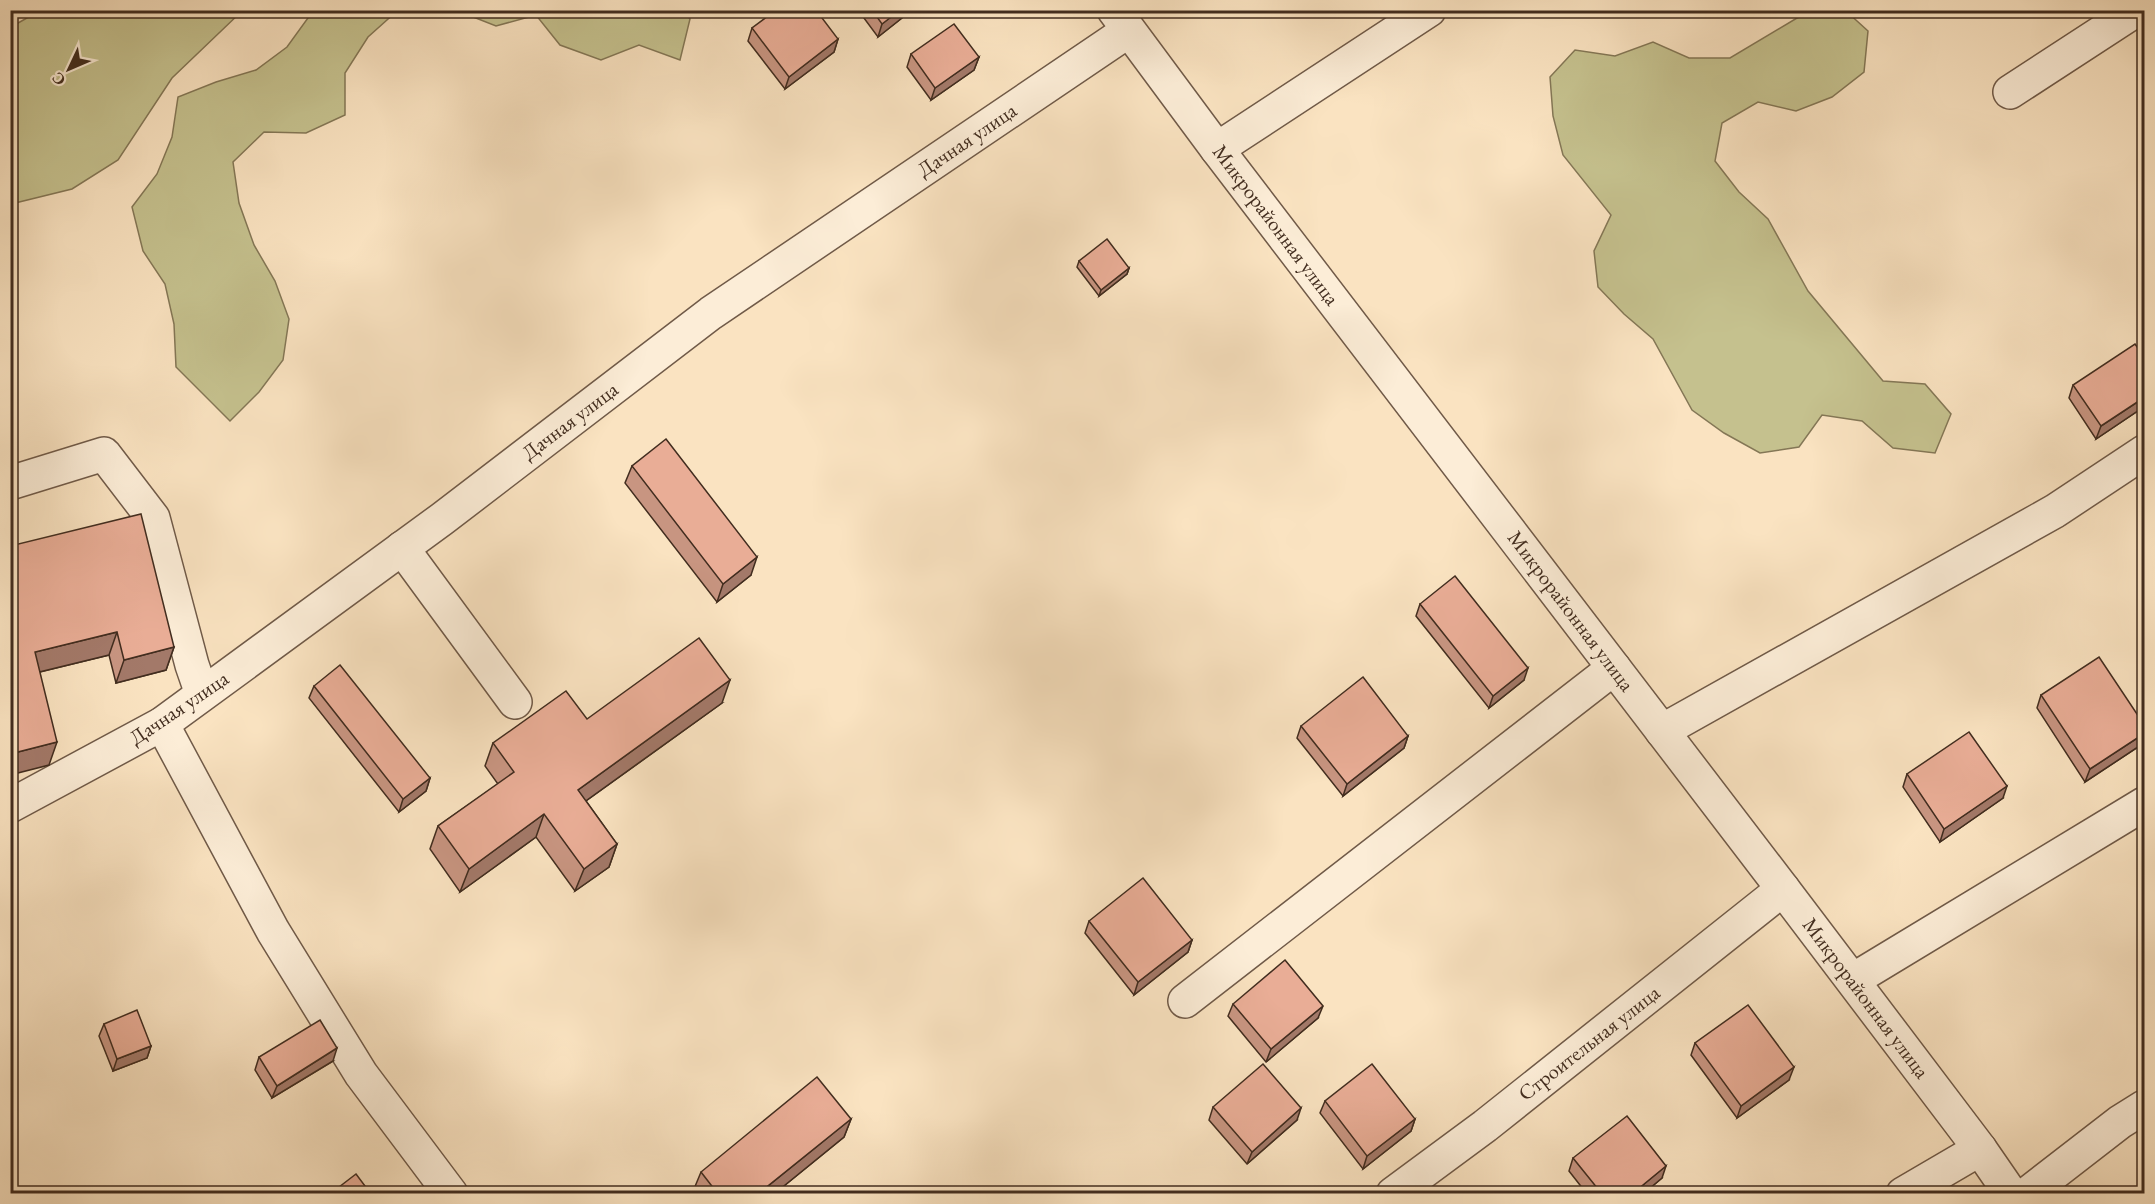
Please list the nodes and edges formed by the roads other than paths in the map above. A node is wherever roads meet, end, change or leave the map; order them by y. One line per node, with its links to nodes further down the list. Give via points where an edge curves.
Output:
1 (1429, 10): 5 (street)
2 (2136, 10): 4 (street)
3 (1121, 21): 5 (street, Микрорайонная улица); 8 (street, Дачная улица, via 711,313)
4 (2010, 92)
5 (1217, 149): 9 (street, Микрорайонная улица)
6 (2145, 453): 13 (street, via 2055,511)
7 (10, 483): 10 (street, via 104,454 153,518)
8 (402, 548): 10 (street, Дачная улица); 11 (street)
9 (1614, 668): 13 (street, Микрорайонная улица); 18 (street)
10 (202, 694): 12 (street, Дачная улица)
11 (515, 702)
12 (162, 724): 15 (street, Дачная улица); 21 (street, via 273,931 362,1074)
13 (1662, 730): 16 (street, Микрорайонная улица)
14 (2145, 804): 17 (street)
15 (10, 806)
16 (1783, 889): 17 (street, Микрорайонная улица); 22 (street, Строительная улица, via 1485,1126)
17 (1852, 980): 20 (street, Микрорайонная улица)
18 (1185, 1001)
19 (2145, 1107): 25 (street)
20 (1980, 1149): 23 (street); 24 (street, Микрорайонная улица)
21 (451, 1194)
22 (1393, 1194)
23 (1903, 1194)
24 (2011, 1194)
25 (2027, 1194)

